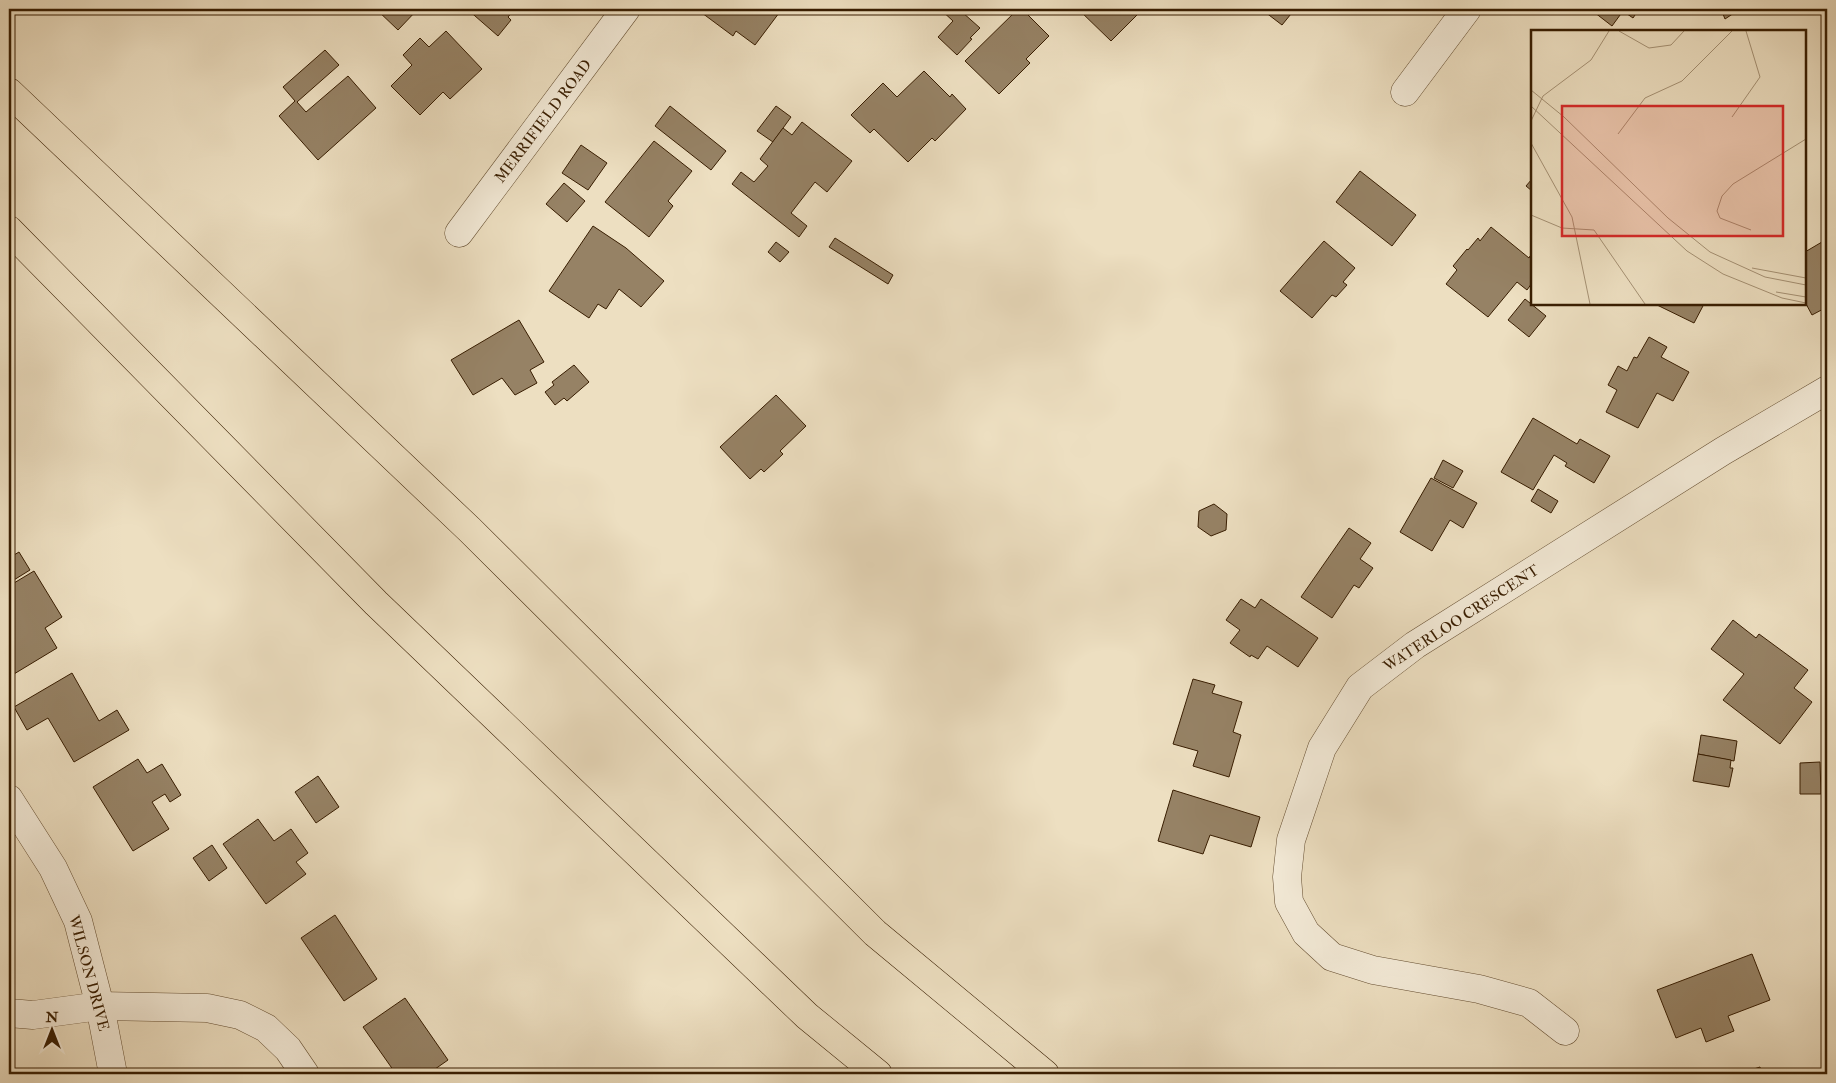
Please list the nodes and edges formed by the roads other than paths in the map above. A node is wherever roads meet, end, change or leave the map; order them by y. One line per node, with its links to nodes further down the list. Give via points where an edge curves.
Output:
1 (626, 9): 6 (street, MERRIFIELD ROAD)
2 (1467, 9): 4 (street)
3 (9, 92): 15 (highway, via 470,530 875,932)
4 (1405, 92)
5 (9, 230): 14 (highway, via 376,603 807,1016)
6 (459, 234)
7 (1827, 390): 11 (street, WATERLOO CRESCENT, via 1723,451 1415,645 1360,687 1322,748 1291,840 1287,877 1289,902 1306,933 1332,957 1373,970 1480,989 1529,1003)
8 (9, 799): 9 (street, WILSON DRIVE, via 52,868 78,921)
9 (100, 1006): 10 (street, via 33,1015); 12 (street, WILSON DRIVE); 13 (street, via 207,1008 240,1015 266,1028 288,1049)
10 (9, 1013)
11 (1565, 1031)
12 (113, 1074)
13 (305, 1074)
14 (878, 1074)
15 (1045, 1074)

